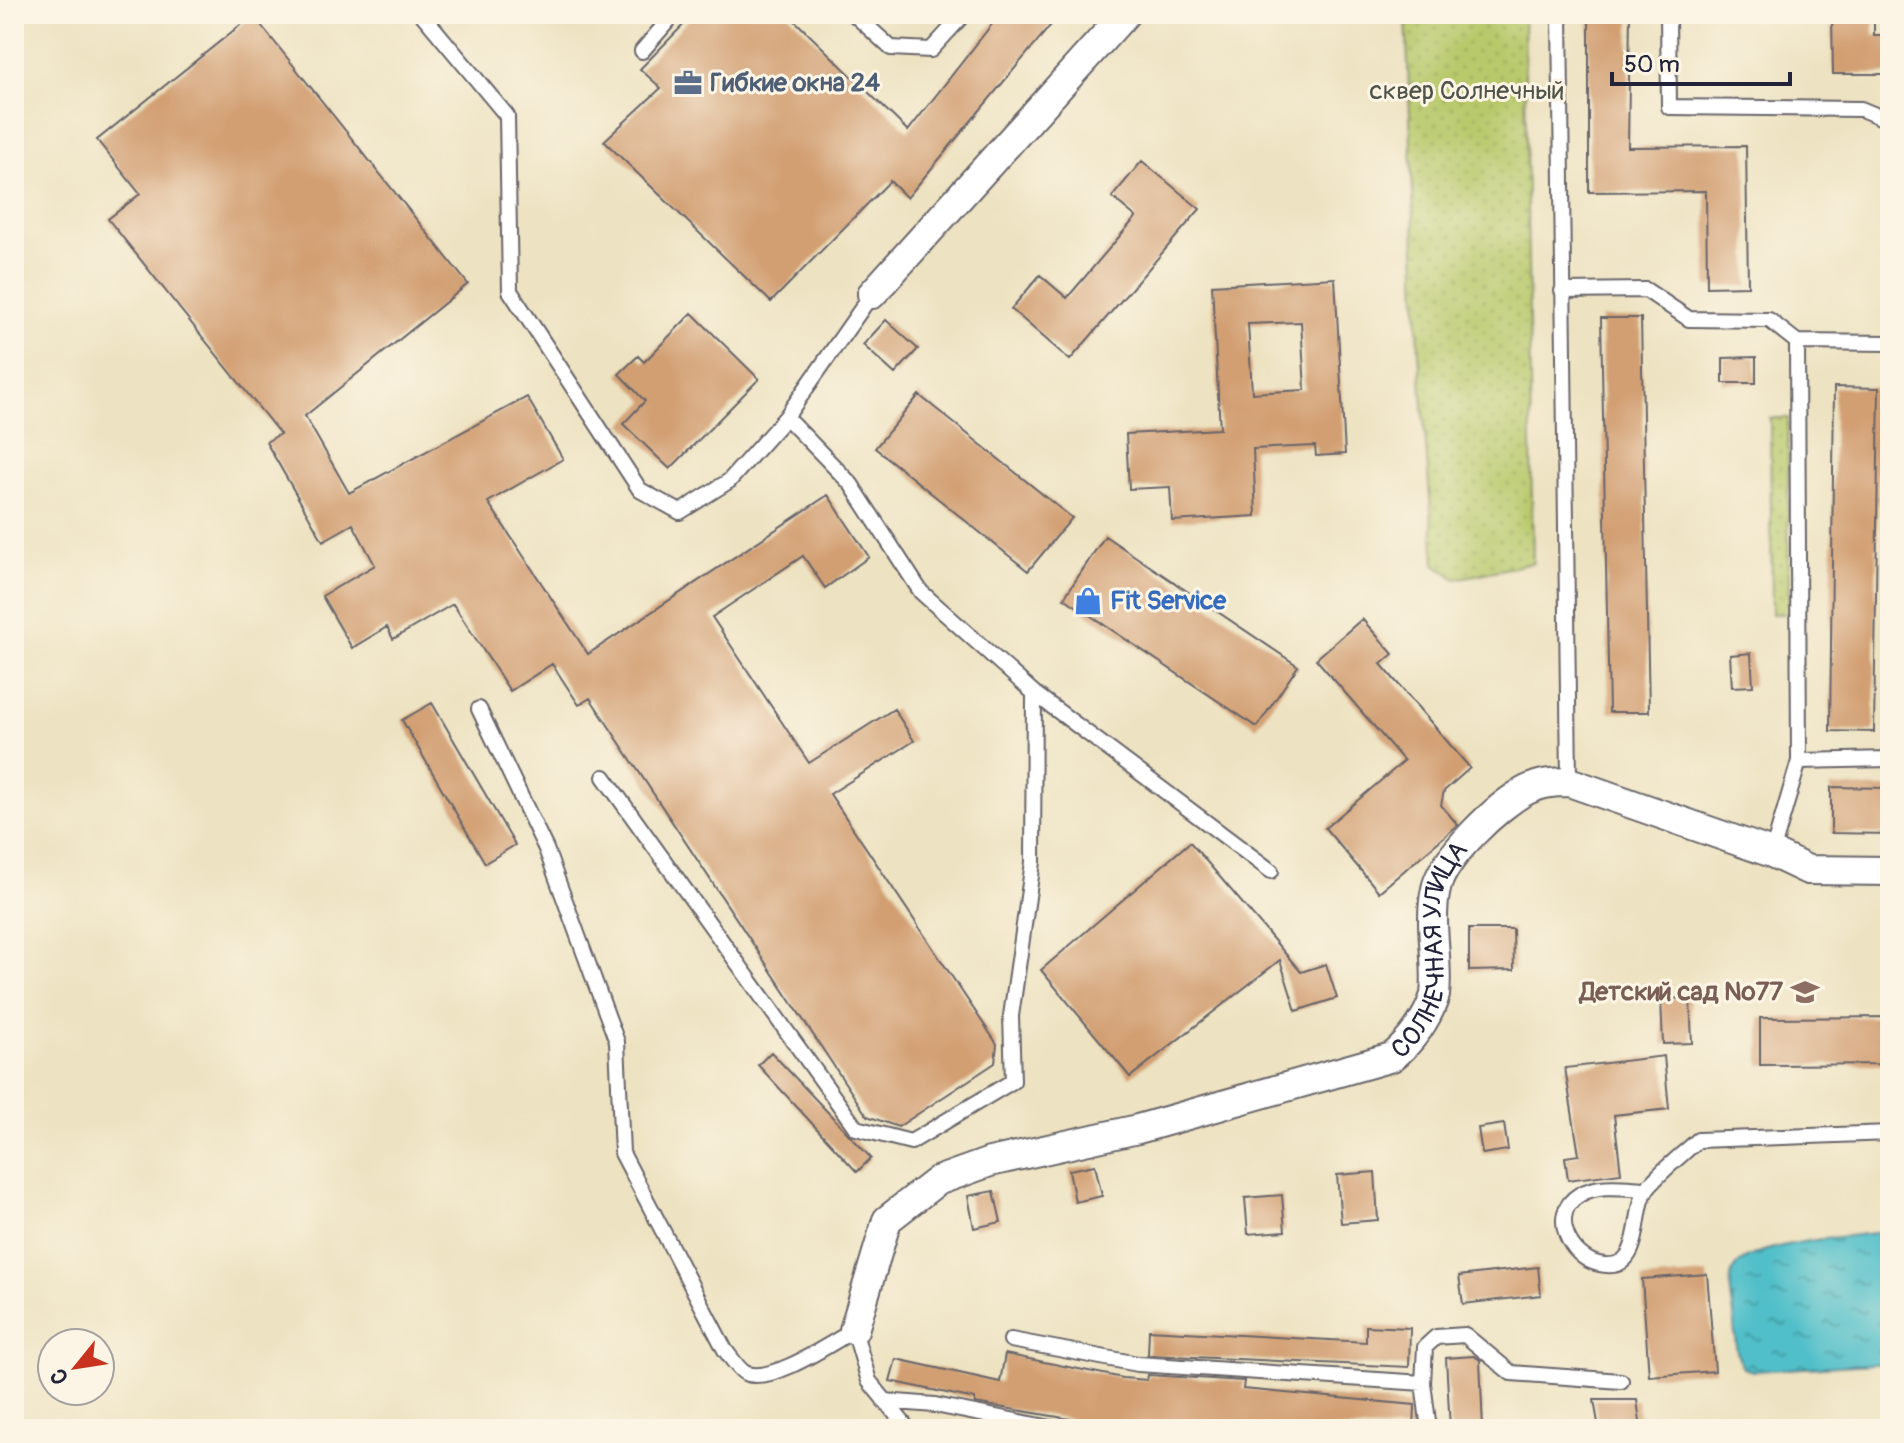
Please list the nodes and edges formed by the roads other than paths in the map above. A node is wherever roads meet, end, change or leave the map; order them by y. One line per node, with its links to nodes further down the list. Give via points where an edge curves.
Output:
1 (422, 14): 14 (lane, via 507,116 510,291 640,490 680,512 729,481)
2 (674, 14): 8 (lane)
3 (854, 14): 4 (lane, via 891,48 931,50)
4 (964, 14)
5 (1125, 14): 11 (street)
6 (1560, 14): 10 (lane)
7 (1668, 14): 9 (lane, via 1669,107 1861,109)
8 (642, 51)
9 (1890, 121)
10 (1562, 291): 12 (lane, via 1646,290 1689,319 1769,320); 20 (lane)
11 (872, 294): 14 (lane)
12 (1797, 342): 13 (lane); 18 (lane)
13 (1890, 343)
14 (786, 417): 15 (lane, via 851,484 921,592)
15 (1034, 693): 19 (lane, via 1033,862 1011,1016 1013,1081 911,1142 856,1128); 22 (lane)
16 (479, 709): 26 (lane, via 546,849 617,1042 622,1153 725,1350 744,1373 761,1376 797,1363)
17 (1890, 759): 18 (lane)
18 (1799, 761): 21 (lane)
19 (604, 777)
20 (1569, 782): 21 (street); 26 (street, СОЛНЕЧНАЯ УЛИЦА, via 1546,782 1511,800 1440,874 1434,910 1435,995 1404,1047 1392,1057 1138,1129 990,1162 937,1181 887,1220)
21 (1772, 853): 23 (street, via 1808,870)
22 (1271, 871)
23 (1890, 871)
24 (1890, 1133): 25 (lane, via 1698,1140)
25 (1646, 1189): 25 (lane, via 1600,1187 1579,1195 1568,1205 1567,1242 1584,1260 1622,1262 1631,1253)
26 (854, 1330): 30 (lane, via 869,1381)
27 (1011, 1340): 29 (lane, via 1138,1364)
28 (1621, 1381): 29 (lane, via 1511,1373 1465,1335 1436,1337 1425,1347)
29 (1423, 1383): 33 (lane)
30 (884, 1401): 31 (lane); 32 (lane, via 935,1405)
31 (908, 1429)
32 (1056, 1429)
33 (1429, 1429)

